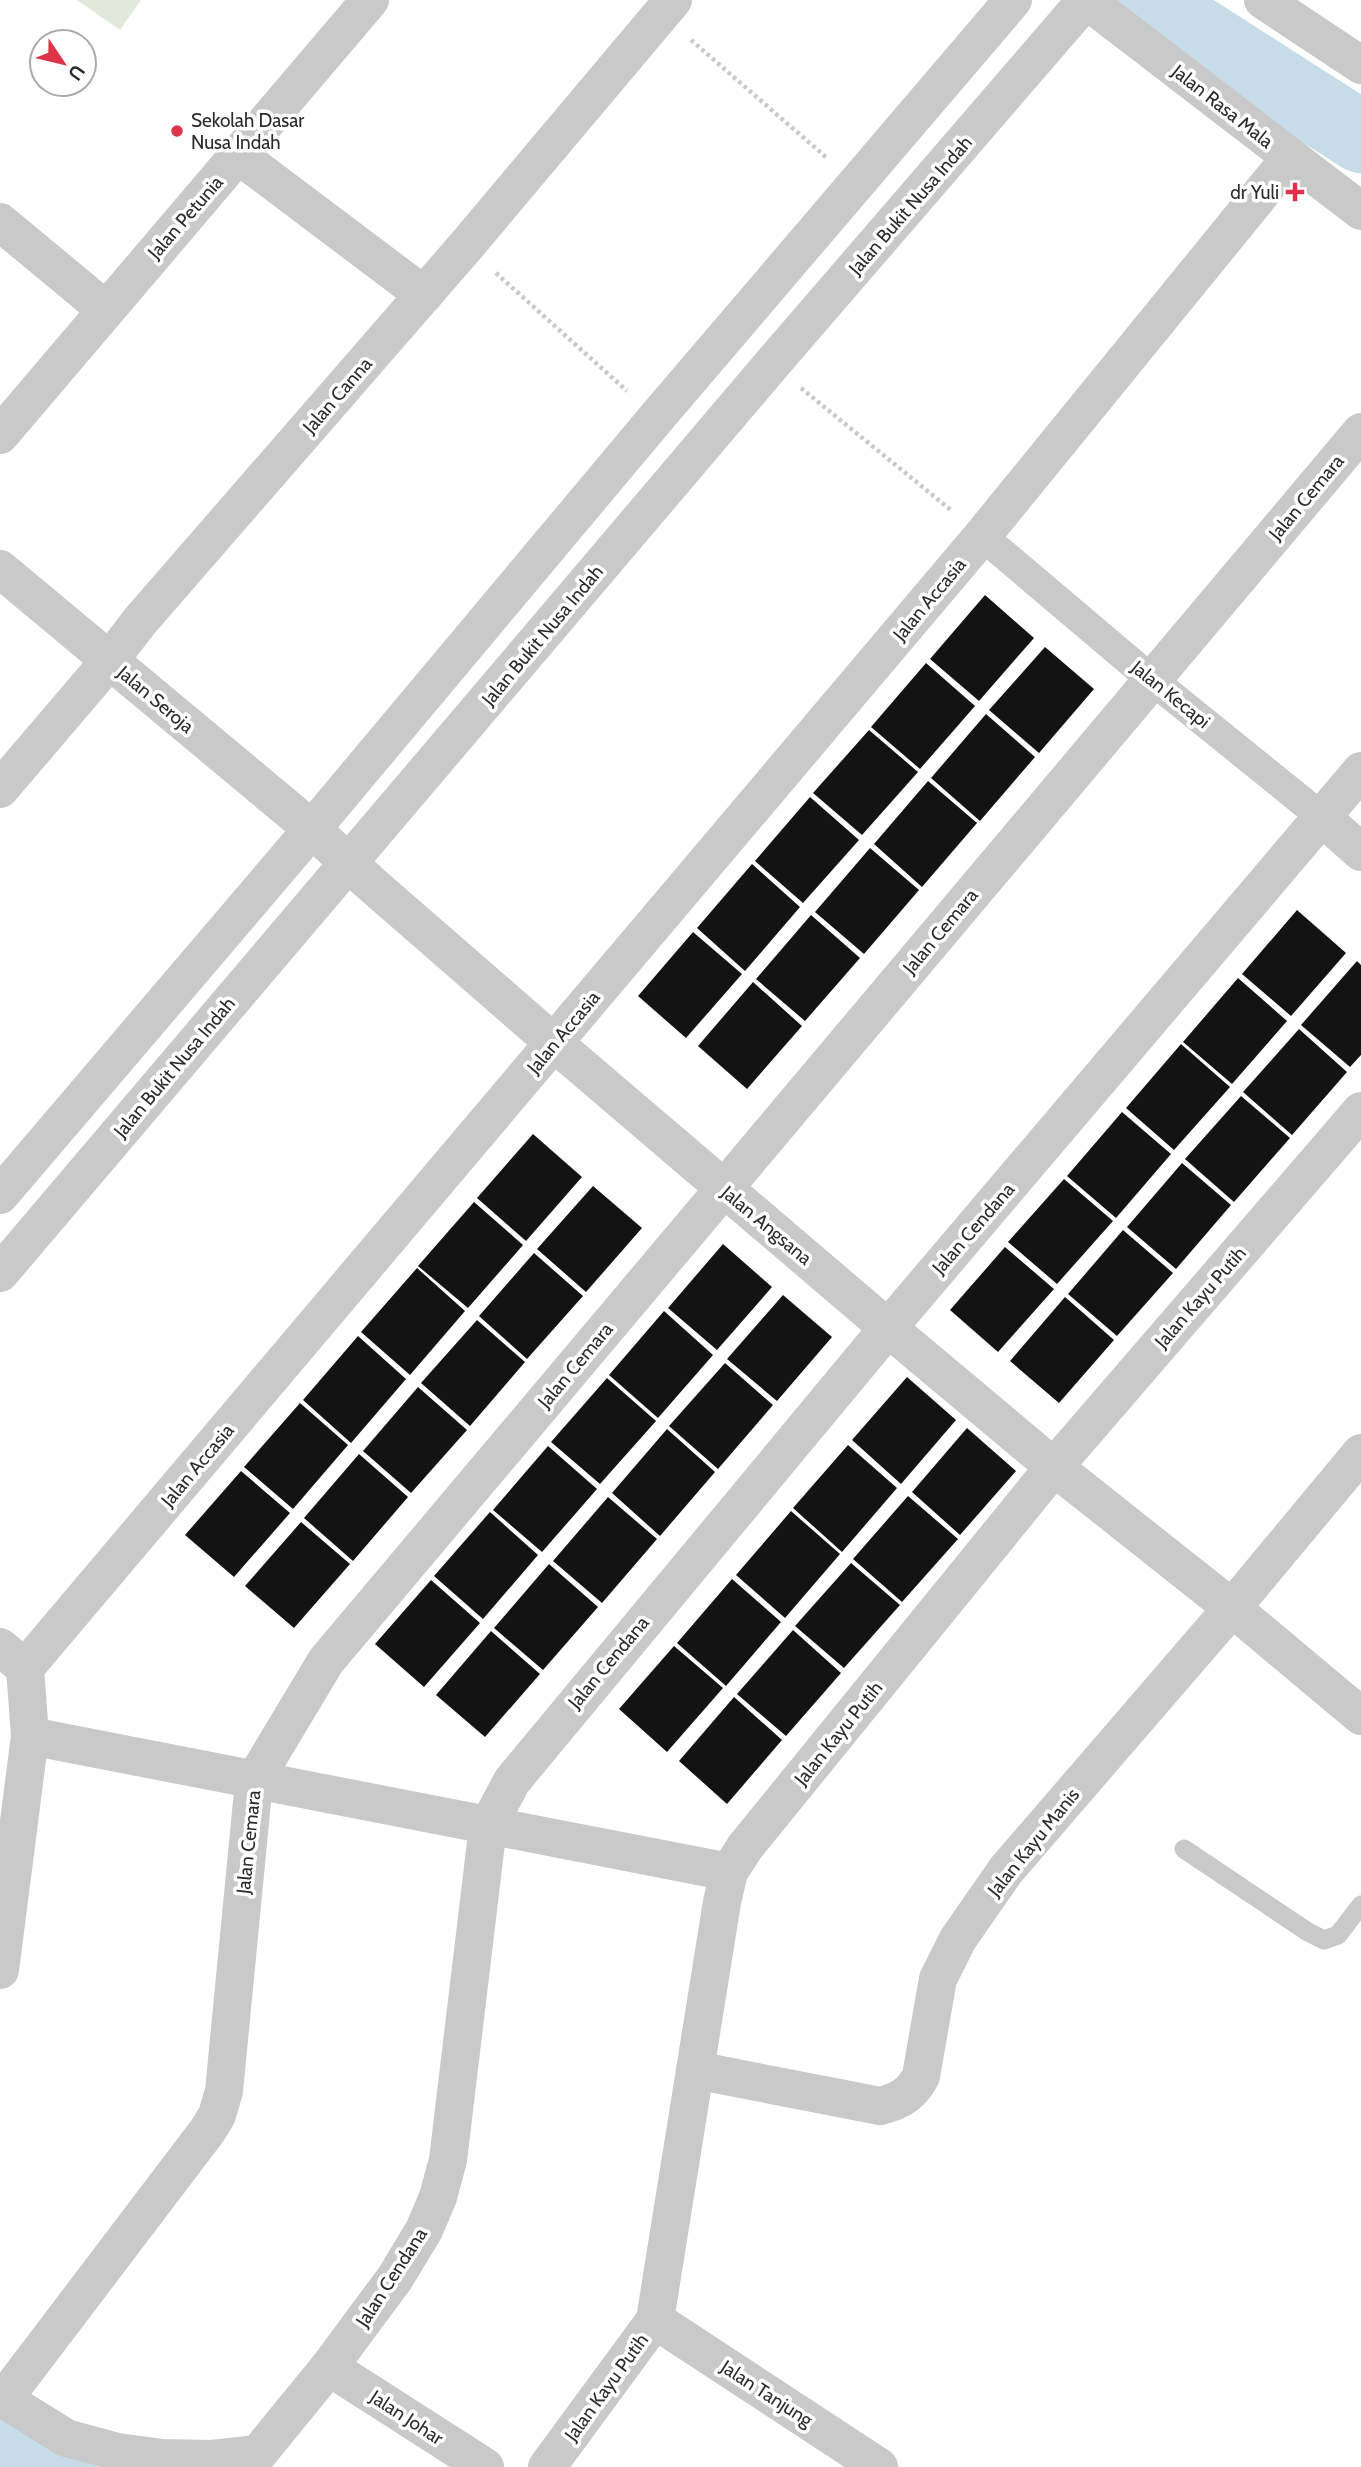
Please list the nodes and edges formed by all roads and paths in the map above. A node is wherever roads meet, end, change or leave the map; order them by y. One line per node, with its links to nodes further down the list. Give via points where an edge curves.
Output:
1 (370, 0): 7 (street, Jalan Petunia)
2 (1013, 0): 9 (street)
3 (1086, 0): 8 (street, Jalan Rasa Mala); 15 (street, Jalan Bukit Nusa Indah)
4 (1263, 0): 6 (street)
5 (667, 7): 9 (path); 12 (street, Jalan Canna)
6 (1361, 65)
7 (238, 155): 13 (street); 14 (street, Jalan Petunia)
8 (1290, 159): 10 (street, Jalan Rasa Mala); 19 (street, Jalan Accasia)
9 (857, 183): 16 (street)
10 (1361, 211)
11 (0, 222): 14 (street)
12 (466, 246): 13 (street, Jalan Canna); 16 (path)
13 (424, 295): 21 (street, Jalan Canna)
14 (106, 310): 18 (street, Jalan Petunia)
15 (772, 364): 19 (path); 28 (street, Jalan Bukit Nusa Indah)
16 (657, 417): 26 (street)
17 (1361, 432): 22 (street, Jalan Cemara)
18 (0, 435)
19 (982, 536): 22 (street, Jalan Kecapi); 29 (street, Jalan Accasia)
20 (0, 569): 21 (street, Jalan Seroja)
21 (110, 660): 24 (street, Jalan Canna); 26 (street, Jalan Seroja)
22 (1151, 679): 25 (street, Jalan Kecapi); 31 (street, Jalan Cemara)
23 (1361, 771): 25 (street, Jalan Cendana)
24 (0, 789)
25 (1323, 818): 27 (street, Jalan Kecapi); 34 (street, Jalan Cendana)
26 (312, 829): 28 (street, Jalan Angsana); 32 (street)
27 (1361, 852)
28 (348, 863): 29 (street, Jalan Angsana); 33 (street, Jalan Bukit Nusa Indah)
29 (554, 1044): 31 (street, Jalan Angsana); 38 (street, Jalan Accasia)
30 (1361, 1111): 36 (street, Jalan Kayu Putih)
31 (724, 1189): 34 (street, Jalan Angsana); 41 (street, Jalan Cemara, via 326,1661)
32 (0, 1195)
33 (0, 1273)
34 (888, 1328): 36 (street, Jalan Angsana); 42 (street, Jalan Cendana, via 550,1732 512,1781)
35 (1361, 1453): 37 (street, Jalan Kayu Manis)
36 (1054, 1467): 37 (street, Jalan Angsana); 44 (street, Jalan Kayu Putih)
37 (1232, 1608): 39 (street, Jalan Angsana); 47 (street, Jalan Kayu Manis, via 1006,1870 958,1939 938,1979 921,2076 914,2089 898,2102 880,2106)
38 (13, 1657): 40 (street, Jalan Accasia)
39 (1361, 1716)
40 (30, 1736): 41 (street); 46 (street, Jalan Accasia)
41 (254, 1781): 42 (street); 50 (street, Jalan Cemara, via 224,2091 217,2115)
42 (488, 1826): 44 (street); 49 (street, Jalan Cendana, via 448,2160 438,2196 395,2278)
43 (1184, 1849): 45 (lane, via 1324,1940 1338,1935)
44 (729, 1872): 47 (street, Jalan Kayu Putih)
45 (1361, 1905)
46 (0, 1970)
47 (695, 2070): 48 (street, Jalan Kayu Putih)
48 (655, 2320): 53 (street, Jalan Kayu Putih); 54 (street, Jalan Tanjung)
49 (329, 2367): 51 (street, Jalan Cendana); 52 (street, Jalan Johar)
50 (2, 2398): 51 (street, Jalan Cendana, via 66,2438 118,2452)
51 (258, 2461)
52 (485, 2467)
53 (547, 2467)
54 (879, 2467)

